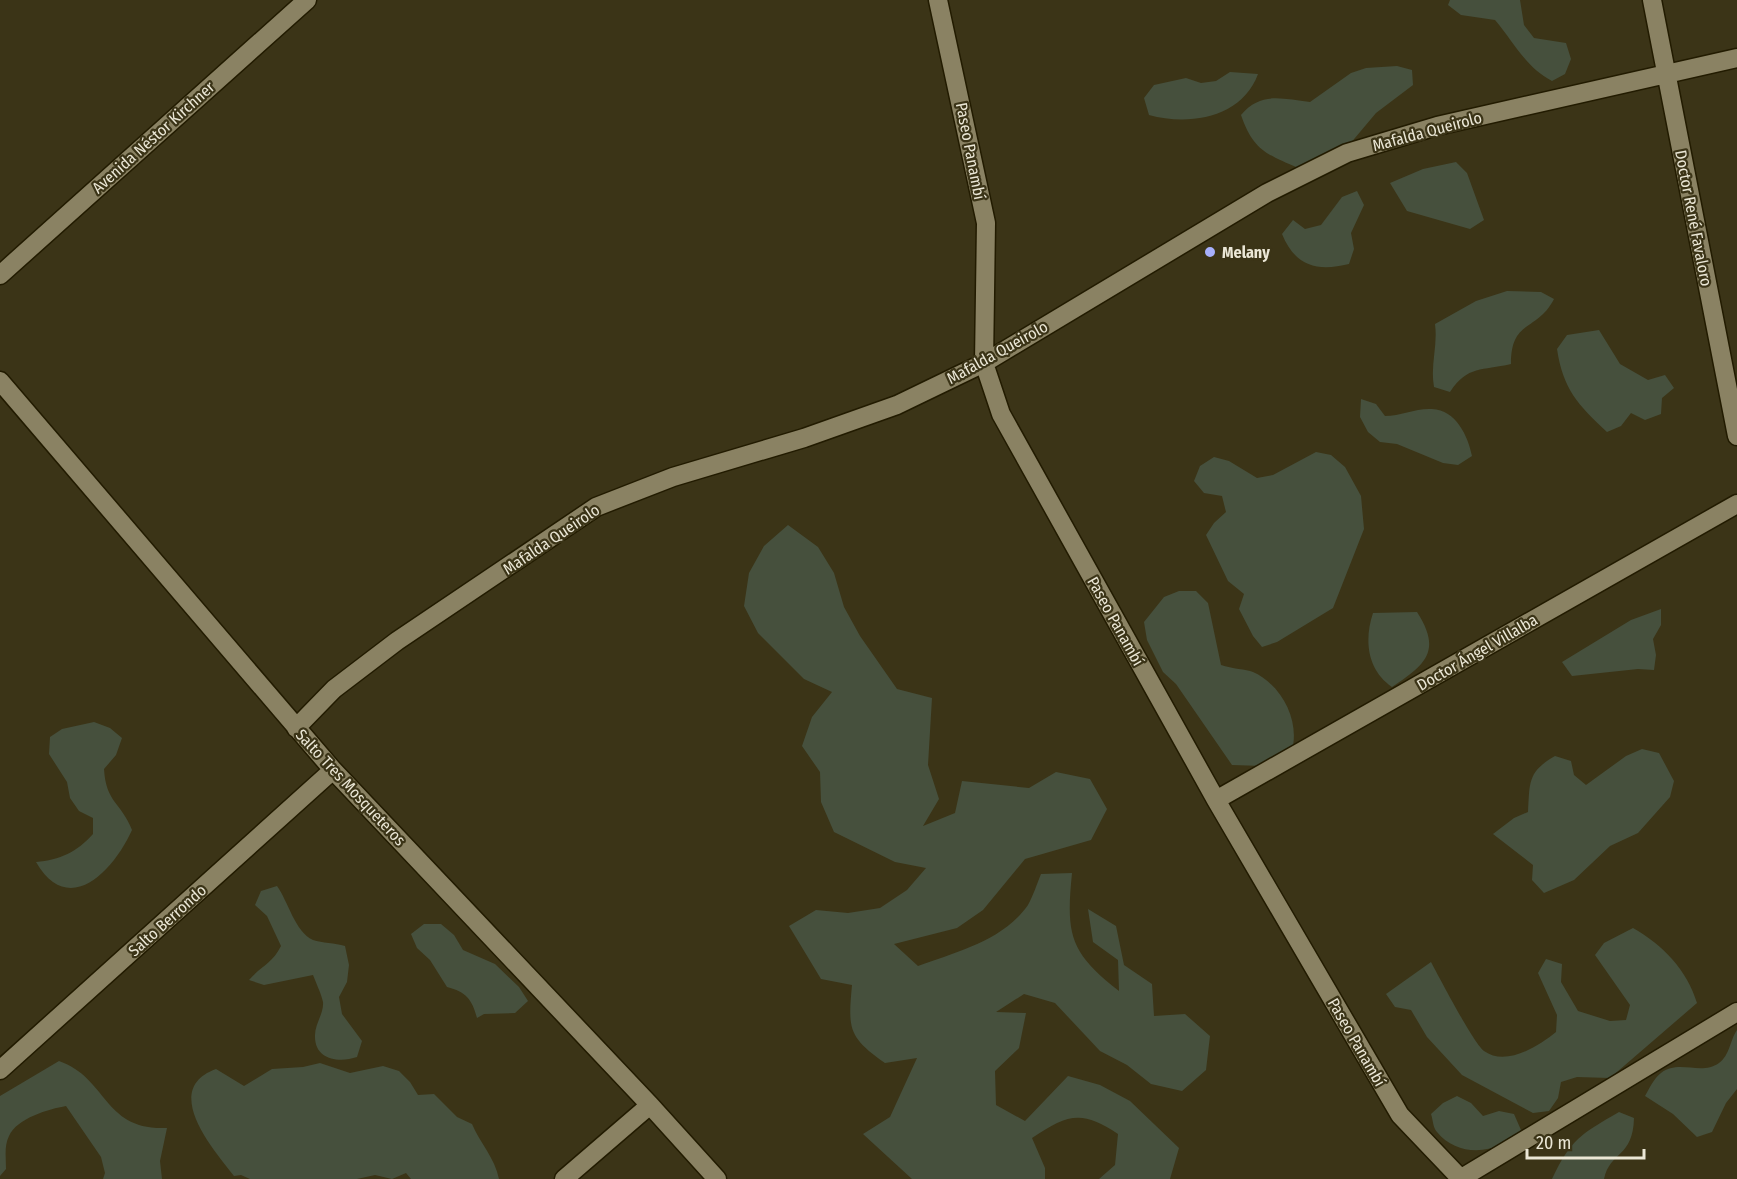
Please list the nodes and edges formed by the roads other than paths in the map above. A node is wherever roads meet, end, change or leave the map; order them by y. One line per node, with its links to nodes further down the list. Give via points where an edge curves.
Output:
1 (307, 0): 6 (street, Avenida Néstor Kirchner)
2 (938, 0): 7 (street, Paseo Panambí, via 986,222)
3 (1652, 0): 5 (street, Doctor René Favaloro)
4 (1737, 58): 5 (street, Mafalda Queirolo)
5 (1665, 72): 7 (street, Mafalda Queirolo, via 1437,126 1347,153 1267,193); 9 (street, Doctor René Favaloro)
6 (0, 274)
7 (984, 363): 11 (street, Mafalda Queirolo, via 897,405 673,477 596,507 397,641 334,689); 13 (street, Paseo Panambí, via 1001,414)
8 (0, 381): 11 (street, Salto Tres Mosqueteros)
9 (1737, 436)
10 (1737, 504): 13 (street, Doctor Ángel Villalba)
11 (296, 728): 12 (street, Salto Tres Mosqueteros)
12 (333, 770): 15 (street, Salto Berrondo); 16 (street, Salto Tres Mosqueteros)
13 (1216, 801): 19 (street, Paseo Panambí, via 1400,1115)
14 (1737, 1012): 19 (street)
15 (0, 1070)
16 (650, 1105): 17 (street); 18 (street, Salto Tres Mosqueteros)
17 (564, 1179)
18 (717, 1179)
19 (1460, 1179)

